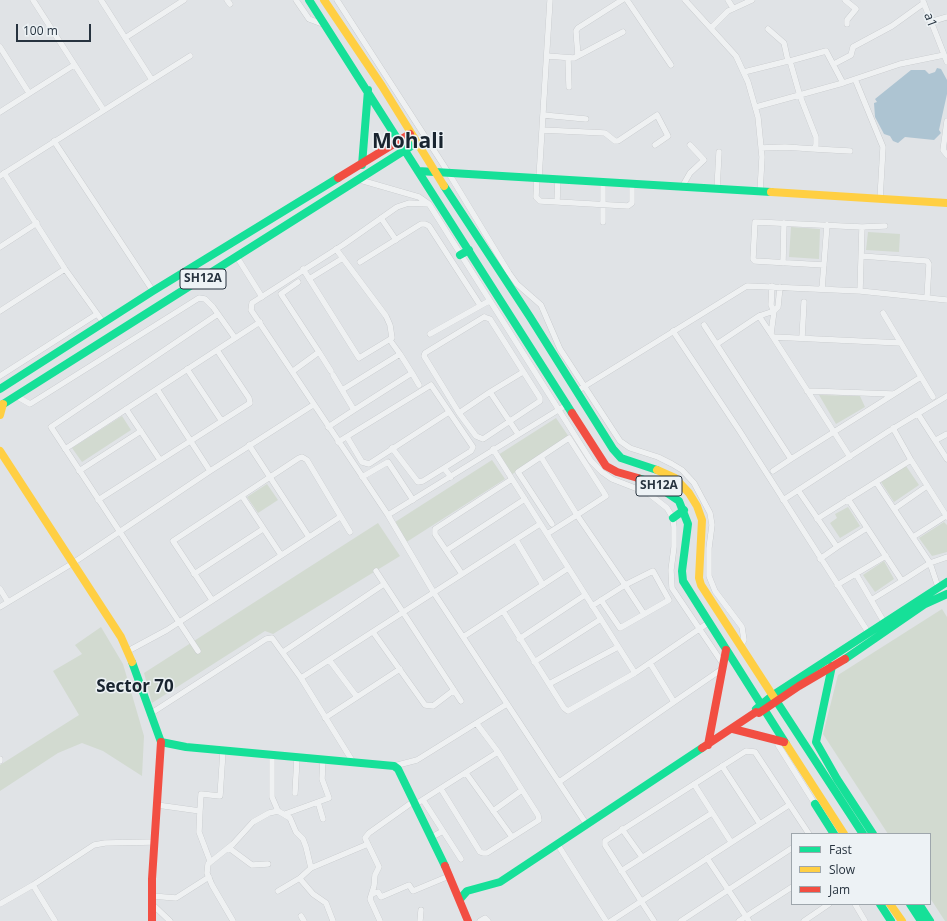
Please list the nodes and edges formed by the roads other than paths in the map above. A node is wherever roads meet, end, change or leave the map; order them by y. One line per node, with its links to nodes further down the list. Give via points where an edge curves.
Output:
1 (33, 0): 34 (street)
2 (102, 0): 24 (street)
3 (184, 0): 24 (street)
4 (296, 0): 20 (street, via 309,19)
5 (309, 0): 20 (main road)
6 (324, 0): 51 (main road, via 382,86)
7 (337, 0): 66 (street)
8 (550, 0): 28 (street)
9 (622, 0): 29 (street, via 578,28)
10 (627, 0): 35 (street)
11 (685, 0): 21 (street)
12 (728, 0): 16 (street)
13 (752, 0): 16 (street)
14 (845, 0): 19 (street, via 856,9 847,20)
15 (923, 1): 18 (street, a1); 33 (street, via 903,19 854,47 851,55)
16 (733, 8): 21 (street, via 720,17)
17 (947, 17): 18 (street)
18 (930, 22): 26 (street, a1)
19 (847, 24)
20 (325, 25): 41 (main road)
21 (711, 28): 36 (street, via 736,56)
22 (768, 29): 31 (street, via 784,43)
23 (624, 32): 29 (street)
24 (125, 38): 38 (street)
25 (0, 47): 42 (street)
26 (944, 55): 32 (street, a1); 37 (street, via 900,64)
27 (190, 56): 38 (street)
28 (547, 56): 30 (street); 47 (street)
29 (578, 56): 30 (street)
30 (568, 58): 40 (street)
31 (789, 61): 33 (street, via 826,52); 36 (street); 43 (street)
32 (947, 62)
33 (834, 64): 39 (street)
34 (74, 65): 42 (street); 45 (street)
35 (671, 65)
36 (744, 72): 44 (street)
37 (855, 79): 39 (street); 77 (street, via 883,147)
38 (152, 80): 45 (street)
39 (843, 83): 43 (street)
40 (569, 86)
41 (368, 90): 53 (main road); 63 (main road)
42 (29, 93): 46 (street)
43 (800, 96): 44 (street); 58 (street, via 816,137)
44 (756, 107): 57 (street)
45 (103, 109): 52 (street)
46 (0, 112)
47 (543, 116): 48 (street); 50 (street)
48 (586, 119)
49 (947, 121): 62 (street, via 944,150)
50 (542, 130): 55 (street, via 605,133 615,141 657,115 668,136); 68 (street)
51 (410, 134): 53 (main road, SH12A); 54 (main road)
52 (54, 141): 67 (street); 107 (street)
53 (399, 142): 59 (main road, SH12A); 63 (main road, SH12A)
54 (416, 143): 59 (main road, SH12A); 65 (main road)
55 (655, 145)
56 (690, 145): 73 (street, via 704,160 690,173)
57 (761, 148): 58 (street); 75 (street)
58 (814, 149): 61 (street)
59 (405, 151): 64 (main road, SH12A); 70 (main road, SH12A)
60 (719, 152): 74 (street)
61 (850, 152)
62 (947, 155)
63 (362, 165): 107 (main road, SH12A)
64 (418, 171): 65 (main road); 76 (main road, SH12A)
65 (434, 172): 66 (main road); 148 (main road)
66 (448, 172): 68 (main road); 144 (street, via 513,279 541,305 558,344)
67 (2, 175): 84 (street)
68 (538, 178): 69 (main road); 78 (street, via 537,200)
69 (558, 179): 71 (main road); 78 (street)
70 (360, 180): 80 (street, via 419,197); 95 (main road, SH12A)
71 (603, 183): 72 (main road); 81 (street)
72 (632, 184): 73 (main road); 81 (street, via 631,205)
73 (682, 187): 74 (main road)
74 (717, 189): 75 (main road)
75 (760, 192): 77 (main road)
76 (436, 198): 80 (main road); 92 (main road, SH12A)
77 (880, 199): 79 (main road)
78 (557, 202): 81 (street)
79 (947, 203)
80 (428, 204): 82 (street, via 402,204); 93 (street)
81 (602, 204): 83 (street)
82 (381, 218): 89 (street); 91 (street)
83 (603, 222)
84 (37, 223): 90 (street); 100 (street)
85 (784, 223): 86 (street); 98 (street); 98 (street, via 755,222 753,259 759,262)
86 (827, 224): 88 (street); 99 (street)
87 (885, 226): 88 (street)
88 (862, 227): 94 (street)
89 (396, 240): 97 (street); 112 (street, via 421,224 429,226)
90 (0, 247)
91 (336, 249): 96 (street); 101 (street)
92 (469, 250): 93 (main road); 155 (main road, SH12A)
93 (460, 255): 109 (street)
94 (862, 256): 108 (street); 111 (street, via 927,261)
95 (238, 257): 110 (street); 152 (main road, SH12A)
96 (342, 257): 102 (street); 102 (street, via 389,321 392,338 359,358)
97 (360, 262)
98 (783, 263): 99 (street)
99 (824, 265): 106 (street)
100 (65, 269): 117 (street); 119 (street)
101 (303, 269): 102 (street); 110 (street)
102 (308, 277)
103 (298, 282): 135 (street, via 281,294)
104 (772, 286): 105 (street); 118 (street, via 771,305); 126 (street, via 753,285 741,288)
105 (780, 287): 106 (street); 118 (street, via 778,307)
106 (822, 289): 108 (street)
107 (153, 291): 123 (main road, SH12A)
108 (860, 291): 111 (street)
109 (484, 293): 112 (street); 113 (street)
110 (262, 297): 124 (street, via 250,306)
111 (927, 298): 114 (street)
112 (476, 299): 116 (street)
113 (489, 300): 116 (street); 160 (street)
114 (947, 300)
115 (804, 302): 130 (street)
116 (480, 305): 127 (street)
117 (0, 311)
118 (774, 311): 122 (street); 128 (street)
119 (97, 314): 123 (street); 141 (street)
120 (218, 314): 129 (street); 152 (street, via 205,299 199,298 30,404); 179 (street, via 52,425 52,430)
121 (883, 314): 132 (street)
122 (759, 316): 128 (street); 133 (street)
123 (103, 322): 145 (main road, SH12A)
124 (260, 322): 129 (street); 138 (street)
125 (704, 324): 133 (street)
126 (673, 331): 144 (street); 206 (street, via 740,430)
127 (430, 334)
128 (772, 336): 130 (street); 149 (street)
129 (235, 338): 134 (street)
130 (802, 338): 132 (street)
131 (392, 343): 136 (street)
132 (901, 343): 142 (street)
133 (717, 344): 185 (street)
134 (217, 350): 137 (street); 165 (street, via 250,400 248,404)
135 (319, 352): 138 (street); 147 (street)
136 (400, 354): 140 (street); 147 (street)
137 (187, 370): 146 (street); 165 (street)
138 (293, 371): 157 (street)
139 (523, 372): 150 (street); 162 (street, via 487,318 481,318 425,353 425,358); 166 (street, via 540,401)
140 (412, 373): 143 (street); 159 (street)
141 (0, 376)
142 (921, 377): 151 (street); 153 (street)
143 (420, 385)
144 (585, 386): 148 (street); 253 (street, via 625,446 672,464 694,483 710,513 712,525 709,576)
145 (0, 389)
146 (157, 390): 158 (street); 174 (street)
147 (342, 390): 159 (street)
148 (577, 391): 184 (main road)
149 (807, 391): 151 (street); 170 (street)
150 (490, 392): 162 (street); 166 (street)
151 (893, 394): 170 (street)
152 (16, 396): 156 (main road, SH12A)
153 (933, 396)
154 (947, 396): 163 (street)
155 (568, 404): 160 (street); 193 (main road, SH12A, via 606,466)
156 (1, 405): 164 (main road)
157 (313, 405): 167 (street); 177 (street)
158 (126, 409): 169 (street); 179 (street)
159 (354, 410): 167 (street)
160 (559, 410): 171 (street); 213 (street, via 580,446 602,472 612,479 648,493 660,501)
161 (449, 412): 173 (street, via 431,385); 178 (street); 189 (street, via 473,447 471,451)
162 (459, 413): 166 (street, via 478,439 483,439)
163 (918, 414): 168 (street); 175 (street)
164 (0, 415)
165 (221, 420): 174 (street)
166 (510, 421): 171 (street)
167 (328, 427): 176 (street)
168 (893, 428): 183 (street); 188 (street)
169 (141, 431): 187 (street); 191 (street)
170 (834, 433): 183 (street); 185 (street)
171 (518, 434): 180 (street)
172 (947, 434): 175 (street)
173 (347, 437): 176 (street); 178 (street, via 362,462 366,464)
174 (190, 440): 187 (street); 190 (street)
175 (936, 440): 186 (street)
176 (338, 442): 195 (street)
177 (249, 445): 190 (street); 194 (street)
178 (392, 448): 189 (street, via 418,482)
179 (65, 449): 191 (street)
180 (493, 449): 196 (street); 197 (street)
181 (0, 451): 232 (main road)
182 (541, 457): 210 (street); 210 (street, via 569,438 606,496); 216 (street, via 518,472)
183 (850, 457): 200 (street)
184 (621, 458): 193 (main road); 257 (main road, SH12A, via 662,471 675,478 697,506 702,520 699,578)
185 (791, 459): 192 (street)
186 (947, 459)
187 (160, 460): 204 (street)
188 (911, 460): 198 (street); 199 (street)
189 (444, 468): 196 (street)
190 (210, 470): 219 (street)
191 (79, 471): 204 (street)
192 (773, 471)
193 (617, 472): 208 (main road, SH12A, via 651,482 671,494)
194 (270, 477): 201 (street); 212 (street, via 299,458 305,458); 222 (street)
195 (362, 477): 205 (street, via 388,462); 209 (street)
196 (451, 477): 205 (street)
197 (512, 479): 202 (street); 226 (street, via 435,529 435,534)
198 (876, 482): 203 (street); 207 (street)
199 (927, 486): 207 (street); 211 (street)
200 (798, 490): 206 (street); 214 (street)
201 (242, 496): 218 (street); 235 (street, via 173,541)
202 (525, 499): 215 (street); 226 (street)
203 (848, 499): 214 (street); 217 (street)
204 (98, 500): 219 (street)
205 (413, 500): 209 (street)
206 (783, 500): 230 (street)
207 (894, 509): 223 (street)
208 (684, 510): 213 (main road); 263 (main road, SH12A, via 688,524 683,581)
209 (388, 515): 246 (street)
210 (577, 515): 221 (street); 243 (street)
211 (946, 516): 223 (street)
212 (340, 517): 220 (street); 222 (street)
213 (673, 518): 264 (street, via 672,588)
214 (817, 519): 225 (street)
215 (540, 524): 221 (street); 224 (street)
216 (552, 524)
217 (867, 528): 225 (street); 228 (street)
218 (263, 529): 227 (street); 235 (street)
219 (121, 531): 232 (street); 261 (street)
220 (350, 532)
221 (547, 534): 233 (street)
222 (309, 537): 227 (street)
223 (913, 537): 231 (street)
224 (516, 540): 236 (street); 241 (street)
225 (837, 547): 230 (street)
226 (447, 550): 236 (street)
227 (281, 555): 249 (street)
228 (886, 556): 237 (street); 238 (street)
229 (947, 557): 231 (street)
230 (820, 558): 242 (street)
231 (930, 563): 238 (street); 244 (street)
232 (73, 564): 252 (street); 272 (main road)
233 (567, 569): 241 (street); 248 (street)
234 (376, 571): 240 (street)
235 (194, 574): 249 (street)
236 (462, 574): 246 (street)
237 (856, 574): 242 (street); 251 (street)
238 (902, 581): 251 (street)
239 (947, 582): 244 (main road)
240 (384, 584): 258 (street); 274 (street)
241 (543, 584): 256 (street)
242 (837, 584): 266 (street)
243 (625, 585): 250 (street); 259 (street); 259 (street, via 650,571 655,572 669,600)
244 (938, 587): 262 (main road)
245 (0, 589): 252 (street)
246 (434, 593): 258 (street); 267 (street)
247 (947, 594): 278 (main road, via 925,604)
248 (585, 595): 254 (street); 268 (street)
249 (212, 600): 261 (street)
250 (601, 600): 254 (street); 259 (street, via 620,628)
251 (871, 600): 262 (street)
252 (8, 602): 255 (street)
253 (726, 605): 257 (main road); 269 (street, via 742,627 744,640)
254 (592, 606): 260 (street)
255 (0, 607)
256 (503, 611): 267 (street); 268 (street)
257 (718, 611): 269 (main road, SH12A)
258 (403, 613): 265 (street); 284 (street)
259 (644, 614)
260 (601, 619): 270 (street); 276 (street)
261 (178, 622): 272 (street); 273 (street)
262 (884, 622): 266 (main road)
263 (708, 623): 264 (street); 271 (main road, SH12A)
264 (699, 629): 277 (street); 279 (street)
265 (373, 632): 275 (street); 280 (street)
266 (868, 632): 286 (main road)
267 (463, 637): 289 (street)
268 (519, 639): 276 (street)
269 (741, 645): 286 (main road, SH12A)
270 (618, 647): 281 (street); 283 (street)
271 (726, 650): 279 (main road); 290 (main road, SH12A)
272 (128, 651): 291 (main road)
273 (198, 651)
274 (283, 652): 282 (street); 291 (street, via 272,638 266,639)
275 (330, 661): 282 (street); 285 (street)
276 (534, 662): 283 (street)
277 (650, 663): 281 (street); 288 (street)
278 (832, 666): 286 (main road); 309 (main road, via 816,742)
279 (723, 667): 288 (street); 297 (main road)
280 (400, 669): 284 (street, via 425,705 433,706); 285 (street)
281 (635, 673): 283 (street, via 568,711)
282 (301, 678): 292 (street)
283 (549, 684)
284 (454, 690): 287 (street)
285 (357, 697): 292 (street)
286 (775, 698): 290 (main road); 312 (main road, SH12A)
287 (461, 701)
288 (674, 702): 307 (street)
289 (507, 704): 293 (street); 307 (street)
290 (760, 709): 294 (main road); 296 (main road, SH12A)
291 (150, 714): 295 (main road)
292 (325, 718): 303 (street)
293 (477, 724): 299 (street); 304 (street, via 417,760)
294 (733, 729): 296 (main road); 297 (main road)
295 (161, 742): 298 (main road); 317 (main road)
296 (781, 744): 316 (main road, SH12A)
297 (708, 745): 326 (main road)
298 (224, 751): 300 (main road); 319 (street, via 220,796 201,794)
299 (498, 752): 306 (street); 311 (street)
300 (272, 756): 301 (main road); 320 (street, via 272,797)
301 (296, 758): 302 (main road); 313 (street)
302 (323, 760): 303 (main road); 314 (street, via 322,779 329,798)
303 (353, 762): 304 (main road)
304 (394, 766): 315 (main road)
305 (722, 766): 308 (street); 318 (street, via 746,751 753,751); 325 (street)
306 (466, 773): 310 (street); 321 (street)
307 (559, 782): 326 (street)
308 (694, 784): 322 (street); 327 (street)
309 (842, 786): 312 (main road); 333 (main road)
310 (441, 789): 315 (street); 335 (street, via 480,852 487,853)
311 (522, 790): 321 (street); 335 (street, via 539,820)
312 (834, 791): 332 (main road, SH12A)
313 (295, 793)
314 (318, 802): 323 (street); 324 (street)
315 (418, 802): 328 (street); 334 (main road); 338 (street, via 366,836)
316 (818, 802): 330 (main road); 331 (main road, SH12A)
317 (157, 805): 319 (street); 336 (main road)
318 (789, 805): 325 (street); 329 (street)
319 (200, 811): 345 (street, via 199,832)
320 (278, 811): 323 (street); 340 (street, via 253,822)
321 (493, 811): 335 (street)
322 (712, 813): 337 (street); 342 (street)
323 (285, 814): 347 (street, via 303,839)
324 (323, 819)
325 (760, 824): 337 (street)
326 (587, 825): 339 (main road)
327 (622, 829): 342 (street); 348 (street, via 605,841)
328 (443, 831): 334 (street); 344 (street)
329 (808, 833)
330 (834, 833)
331 (843, 833)
332 (862, 833)
333 (872, 833)
334 (432, 836): 349 (main road)
335 (512, 837)
336 (154, 842): 352 (street, via 105,843 94,846); 357 (main road)
337 (731, 842): 343 (street)
338 (368, 844): 347 (street); 356 (street, via 379,867)
339 (558, 845): 358 (main road, via 500,882 467,891); 380 (street)
340 (229, 848): 345 (street); 346 (street, via 252,865)
341 (791, 849): 354 (street)
342 (642, 857): 348 (street)
343 (707, 858): 354 (street); 359 (street)
344 (461, 859)
345 (210, 861): 350 (street, via 207,868)
346 (268, 864)
347 (311, 868): 351 (street)
348 (621, 870): 359 (street)
349 (449, 876): 356 (street, via 413,891 409,884 381,897 378,892); 358 (main road)
350 (209, 877): 357 (street, via 176,898); 373 (street)
351 (300, 878): 355 (street); 374 (street, via 310,891 326,903)
352 (33, 885): 360 (street); 370 (street)
353 (791, 888): 369 (street)
354 (728, 890): 369 (street); 383 (street)
355 (278, 891)
356 (372, 894): 375 (street, via 370,902)
357 (152, 896): 361 (main road)
358 (460, 899): 377 (main road)
359 (642, 901): 381 (street); 382 (street)
360 (0, 904)
361 (153, 905): 371 (main road); 372 (street)
362 (828, 905): 385 (street)
363 (855, 905): 386 (street)
364 (881, 905): 387 (main road)
365 (891, 905): 388 (main road)
366 (911, 905): 389 (main road)
367 (920, 905): 390 (main road)
368 (421, 910): 376 (street)
369 (747, 919): 384 (street)
370 (55, 921)
371 (152, 921)
372 (170, 921)
373 (233, 921)
374 (333, 921)
375 (380, 921)
376 (420, 921)
377 (468, 921)
378 (480, 921): 379 (street, via 485,918)
379 (488, 921)
380 (606, 921)
381 (612, 921)
382 (654, 921)
383 (681, 921)
384 (739, 921)
385 (804, 921)
386 (865, 921)
387 (891, 921)
388 (902, 921)
389 (921, 921)
390 (930, 921)

